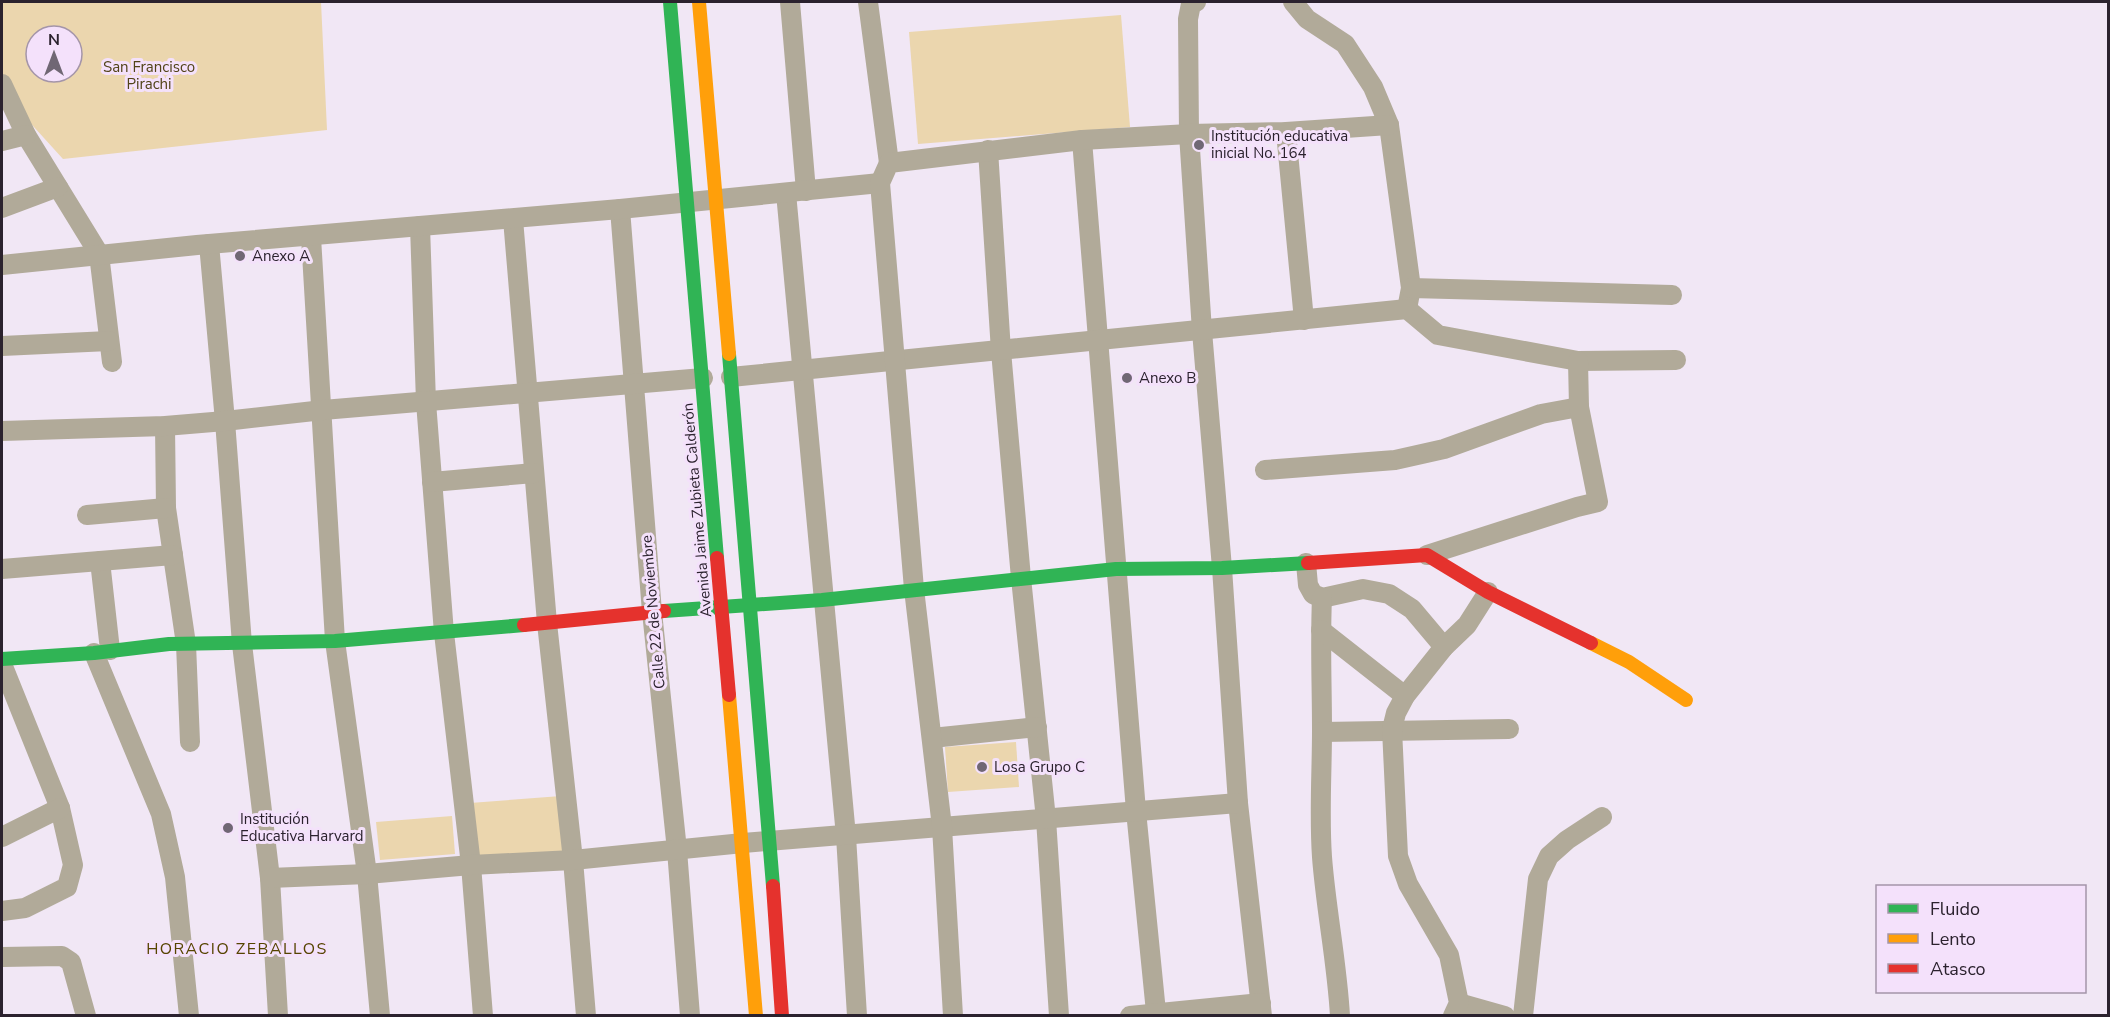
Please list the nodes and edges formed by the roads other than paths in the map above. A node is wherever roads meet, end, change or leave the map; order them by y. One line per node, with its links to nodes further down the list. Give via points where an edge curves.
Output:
1 (670, 2): 21 (street, Avenida Jaime Zubieta Calderón)
2 (699, 2): 20 (street)
3 (790, 2): 18 (street)
4 (868, 2): 15 (street)
5 (1196, 2): 10 (street, via 1191,4 1188,19)
6 (1293, 2): 8 (street, via 1307,19 1345,44 1373,87)
7 (2, 84): 11 (street)
8 (1389, 125): 9 (street); 30 (street)
9 (1286, 132): 10 (street); 33 (street)
10 (1189, 134): 12 (street); 34 (street)
11 (26, 135): 13 (street); 17 (street)
12 (1082, 140): 14 (street); 35 (street)
13 (2, 141)
14 (988, 150): 15 (street); 38 (street)
15 (889, 163): 16 (street)
16 (880, 183): 18 (street); 39 (street)
17 (58, 187): 22 (street); 28 (street)
18 (806, 191): 19 (street)
19 (786, 194): 20 (street); 43 (street)
20 (717, 199): 21 (street); 44 (street)
21 (688, 202): 23 (street); 45 (street, Avenida Jaime Zubieta Calderón)
22 (2, 208)
23 (620, 209): 24 (street); 46 (street, Calle 22 de Noviembre)
24 (513, 219): 25 (street); 47 (street)
25 (420, 226): 26 (street); 48 (street)
26 (311, 237): 27 (street); 50 (street)
27 (209, 244): 28 (street); 51 (street)
28 (99, 254): 29 (street); 36 (street)
29 (2, 265)
30 (1411, 288): 31 (street); 32 (street)
31 (1672, 295)
32 (1407, 309): 33 (street); 41 (street, via 1437,335)
33 (1304, 321): 34 (street)
34 (1202, 331): 35 (street); 63 (street)
35 (1099, 339): 38 (street); 65 (street)
36 (110, 341): 37 (street); 42 (street)
37 (2, 346)
38 (1001, 351): 39 (street); 66 (street)
39 (894, 360): 43 (street); 67 (street)
40 (1676, 360): 41 (street)
41 (1578, 361): 49 (street)
42 (112, 362)
43 (802, 369): 44 (street); 70 (street)
44 (731, 377): 71 (street)
45 (703, 378): 46 (street); 72 (street, Avenida Jaime Zubieta Calderón)
46 (634, 385): 47 (street); 73 (street, Calle 22 de Noviembre)
47 (528, 393): 48 (street); 55 (street)
48 (426, 402): 50 (street); 56 (street)
49 (1579, 407): 54 (street, via 1541,414 1444,449 1395,460); 60 (street, via 1598,502)
50 (323, 410): 51 (street); 77 (street)
51 (225, 421): 52 (street); 79 (street)
52 (165, 426): 53 (street); 57 (street)
53 (2, 431)
54 (1265, 470)
55 (534, 473): 56 (street); 74 (street)
56 (432, 482): 76 (street)
57 (166, 508): 58 (street); 59 (street)
58 (87, 515)
59 (173, 555): 61 (street); 78 (street)
60 (1427, 555): 62 (street); 68 (street)
61 (100, 561): 64 (street); 81 (street)
62 (1306, 563): 63 (street); 69 (street, via 1308,585 1313,594)
63 (1222, 568): 65 (street); 92 (street)
64 (2, 569)
65 (1116, 569): 66 (street); 94 (street)
66 (1021, 578): 67 (street); 86 (street)
67 (914, 590): 70 (street); 90 (street)
68 (1488, 592): 80 (street, via 1467,625); 85 (street, via 1629,662)
69 (1322, 598): 75 (street); 80 (street, via 1363,589 1389,594 1412,609)
70 (822, 600): 71 (street); 98 (street)
71 (749, 604): 72 (street); 100 (street)
72 (722, 606): 73 (street); 101 (street, Avenida Jaime Zubieta Calderón)
73 (652, 612): 74 (street); 102 (street, Calle 22 de Noviembre)
74 (547, 623): 76 (street); 103 (street)
75 (1321, 630): 84 (street); 89 (street)
76 (444, 633): 77 (street); 104 (street)
77 (335, 641): 79 (street); 105 (street)
78 (186, 644): 79 (street); 81 (street); 91 (street)
79 (242, 644): 106 (street)
80 (1444, 647): 84 (street)
81 (102, 651): 82 (street); 113 (street, via 161,814 175,877)
82 (2, 659)
83 (2, 664): 93 (street)
84 (1405, 696): 87 (street)
85 (1686, 700)
86 (1037, 727): 90 (street); 96 (street)
87 (1392, 729): 88 (street); 89 (street); 109 (street, via 1398,856 1408,884 1449,955)
88 (1509, 729)
89 (1322, 732): 125 (street, via 1322,859)
90 (932, 738): 97 (street)
91 (190, 742)
92 (1238, 803): 94 (street); 110 (street)
93 (60, 808): 99 (street); 107 (street, via 74,865 67,887 26,908)
94 (1136, 811): 96 (street); 111 (street)
95 (1602, 817): 127 (street, via 1549,856 1538,879)
96 (1046, 819): 97 (street); 123 (street)
97 (942, 827): 98 (street); 122 (street)
98 (846, 836): 100 (street); 121 (street)
99 (2, 837)
100 (770, 841): 101 (street); 120 (street)
101 (743, 843): 102 (street); 119 (street, Avenida Jaime Zubieta Calderón)
102 (677, 850): 103 (street); 118 (street, Calle 22 de Noviembre)
103 (573, 860): 104 (street); 117 (street)
104 (471, 866): 105 (street); 116 (street)
105 (367, 874): 106 (street); 115 (street)
106 (270, 878): 114 (street)
107 (2, 911)
108 (2, 957): 112 (street, via 62,956 72,962)
109 (1456, 1009): 126 (street)
110 (1262, 1010): 111 (street)
111 (1156, 1012): 124 (street)
112 (86, 1016)
113 (189, 1016)
114 (278, 1016)
115 (380, 1016)
116 (483, 1016)
117 (586, 1016)
118 (690, 1016)
119 (756, 1016)
120 (782, 1016)
121 (857, 1016)
122 (953, 1016)
123 (1059, 1016)
124 (1130, 1016)
125 (1340, 1016)
126 (1505, 1016)
127 (1523, 1016)

